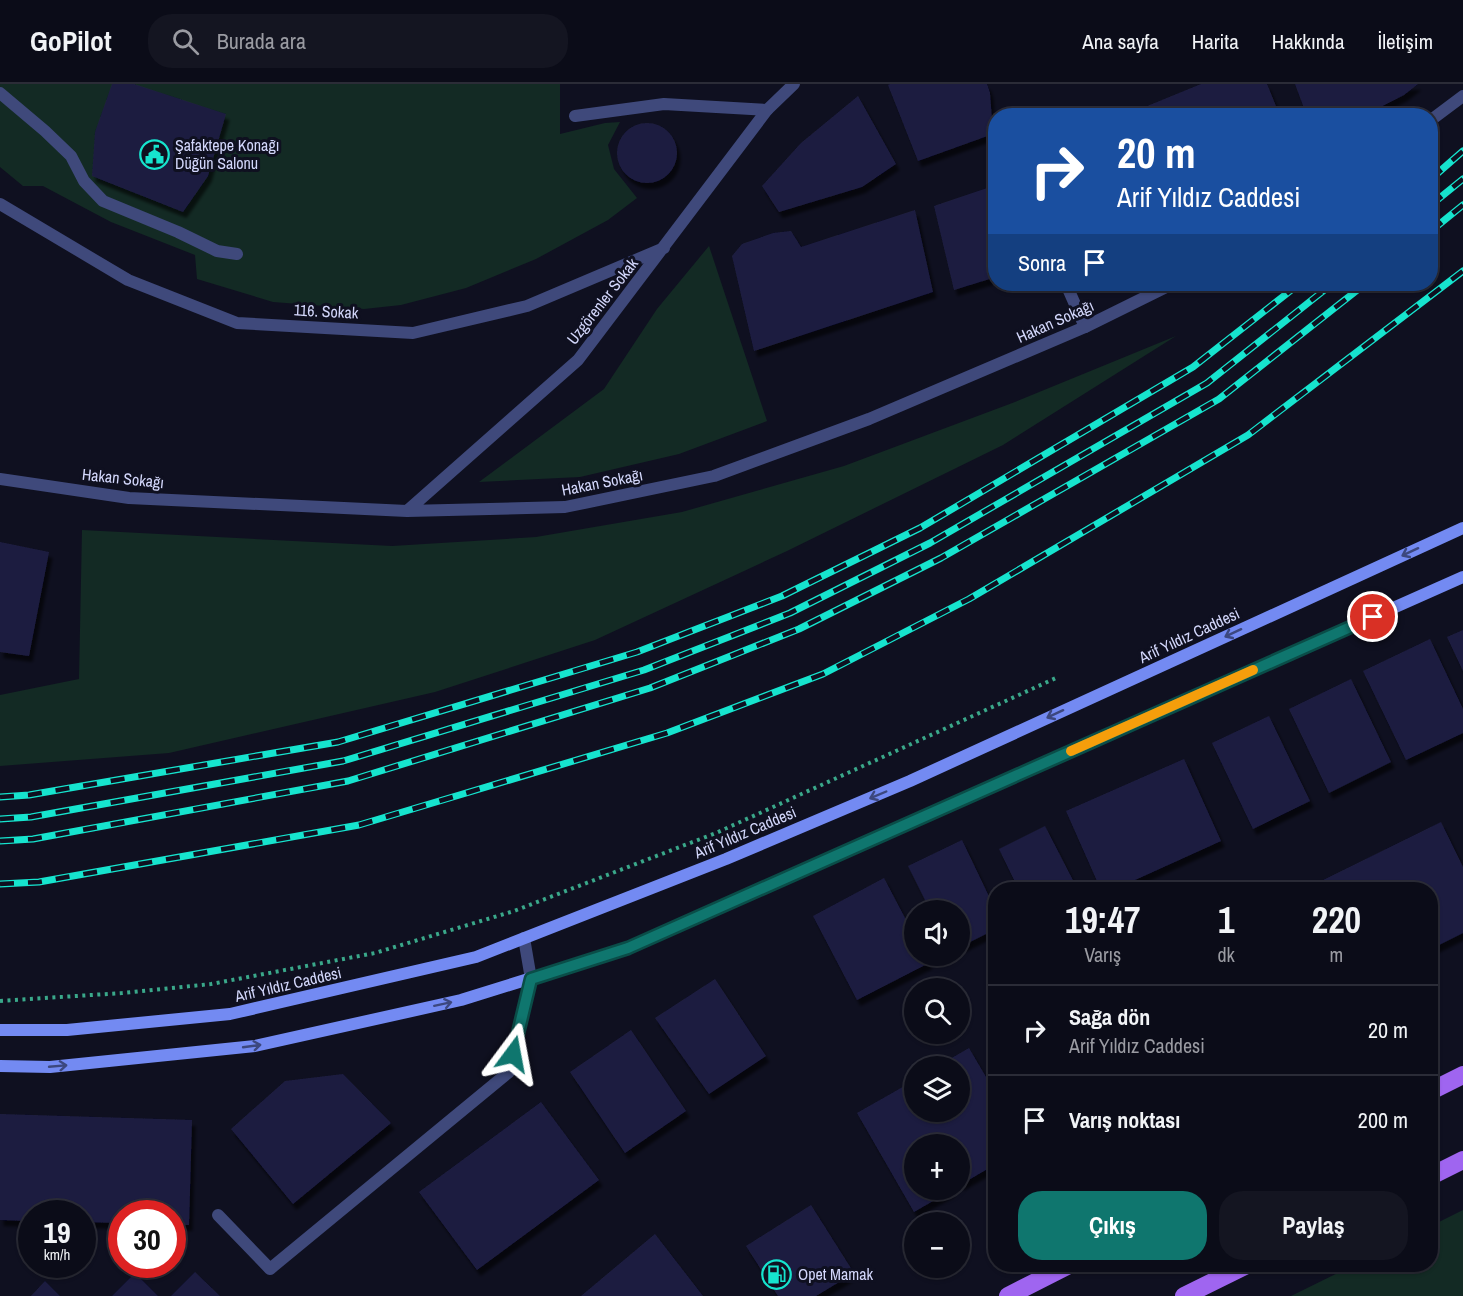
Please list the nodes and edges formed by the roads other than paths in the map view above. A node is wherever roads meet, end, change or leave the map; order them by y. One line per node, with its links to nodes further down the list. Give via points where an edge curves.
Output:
1 (794, 84): 4 (street, Uzgörenler Sokak)
2 (0, 93): 9 (street, via 71,156 84,181 103,201 217,251)
3 (1463, 96): 5 (street)
4 (767, 110): 6 (street, via 664,104); 8 (street, Uzgörenler Sokak)
5 (1438, 115)
6 (575, 116)
7 (0, 204): 8 (street, 116. Sokak, via 128,280 237,323 413,333 527,306)
8 (663, 248): 14 (street, Uzgörenler Sokak, via 578,360)
9 (237, 254)
10 (1069, 291): 12 (street)
11 (1158, 291): 12 (street, Hakan Sokağı)
12 (1085, 327): 14 (street, Hakan Sokağı, via 869,419 714,476 565,507)
13 (0, 479): 14 (street, Hakan Sokağı, via 129,498)
14 (407, 511)
15 (1463, 528): 17 (main road, Arif Yıldız Caddesi, one-way to 17, via 910,781)
16 (1463, 577): 18 (main road, via 628,948)
17 (524, 938): 18 (street); 19 (main road, Arif Yıldız Caddesi, via 476,957 230,1014 67,1030)
18 (531, 979): 20 (main road, one-way to 18, via 50,1067 255,1046 461,1000); 25 (street, via 509,1072 270,1269)
19 (0, 1030)
20 (0, 1066)
21 (1463, 1075): 22 (main road)
22 (1438, 1088)
23 (1463, 1160): 24 (main road)
24 (1438, 1172)
25 (218, 1215)
26 (1055, 1272): 28 (main road)
27 (1233, 1272): 29 (main road)
28 (1008, 1296)
29 (1184, 1296)

